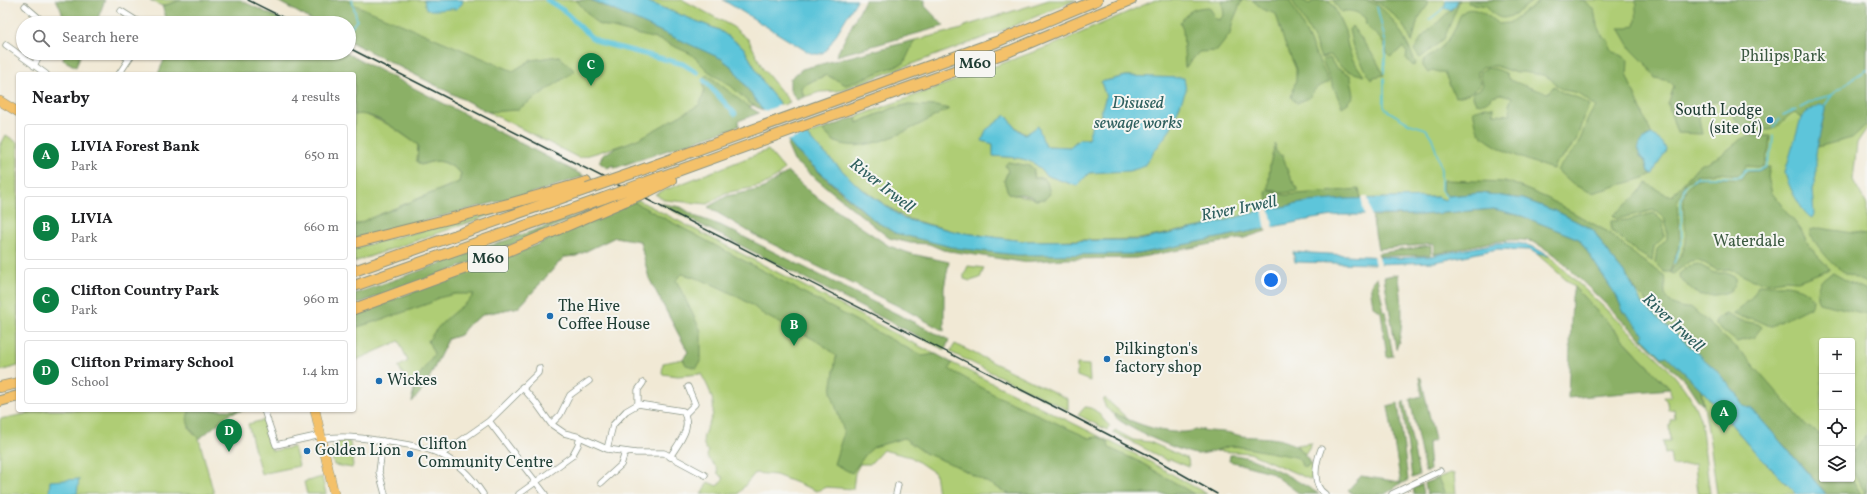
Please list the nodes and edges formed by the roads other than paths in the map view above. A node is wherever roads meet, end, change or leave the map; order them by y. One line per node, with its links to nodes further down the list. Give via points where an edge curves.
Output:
1 (1097, 0): 17 (highway, M60, bridge, via 996,42 633,173)
2 (1131, 0): 18 (highway, M60, via 1010,51 699,164)
3 (25, 6): 5 (street)
4 (121, 11): 6 (street)
5 (37, 16)
6 (129, 16)
7 (6, 45): 8 (street)
8 (16, 52)
9 (26, 60): 12 (street)
10 (37, 60): 12 (street)
11 (128, 60): 14 (street)
12 (34, 66): 13 (street)
13 (43, 72)
14 (120, 72)
15 (0, 101): 16 (main road)
16 (16, 111)
17 (586, 185): 19 (highway, M60); 20 (highway, M60)
18 (647, 187): 21 (highway, M60, bridge, via 604,198); 22 (highway, M60, bridge, via 620,203 482,262)
19 (356, 242)
20 (356, 270)
21 (356, 285)
22 (356, 308)
23 (539, 368): 28 (street, via 538,373)
24 (588, 381): 39 (street, via 570,395 560,415)
25 (643, 382): 32 (street, via 638,390)
26 (16, 383): 27 (highway)
27 (0, 387)
28 (522, 387): 37 (street); 39 (street)
29 (688, 387): 36 (street, via 695,404)
30 (16, 397): 31 (highway)
31 (0, 401)
32 (638, 404): 36 (street, via 683,411); 43 (street, via 626,411 613,425)
33 (265, 412): 40 (street, via 276,445)
34 (316, 412): 38 (main road)
35 (321, 412): 38 (main road)
36 (685, 414): 47 (street, via 686,430)
37 (489, 421): 46 (street); 50 (street)
38 (319, 423): 40 (main road)
39 (551, 424): 41 (street, via 564,433)
40 (321, 437): 42 (street, via 339,436); 53 (main road)
41 (580, 437): 43 (street); 50 (street, via 572,456)
42 (383, 441): 46 (street, via 422,446); 54 (street, via 379,472)
43 (607, 449): 45 (street)
44 (1321, 449): 59 (street, via 1316,480 1318,487)
45 (625, 452): 47 (street, via 664,453); 51 (street, via 621,465)
46 (442, 454): 55 (street, via 461,467)
47 (670, 457): 49 (street)
48 (1440, 471): 60 (street)
49 (705, 475)
50 (535, 482): 56 (street); 57 (street)
51 (601, 483)
52 (898, 485): 58 (street)
53 (334, 494)
54 (385, 494)
55 (483, 494)
56 (519, 494)
57 (545, 494)
58 (896, 494)
59 (1325, 494)
60 (1392, 494)

